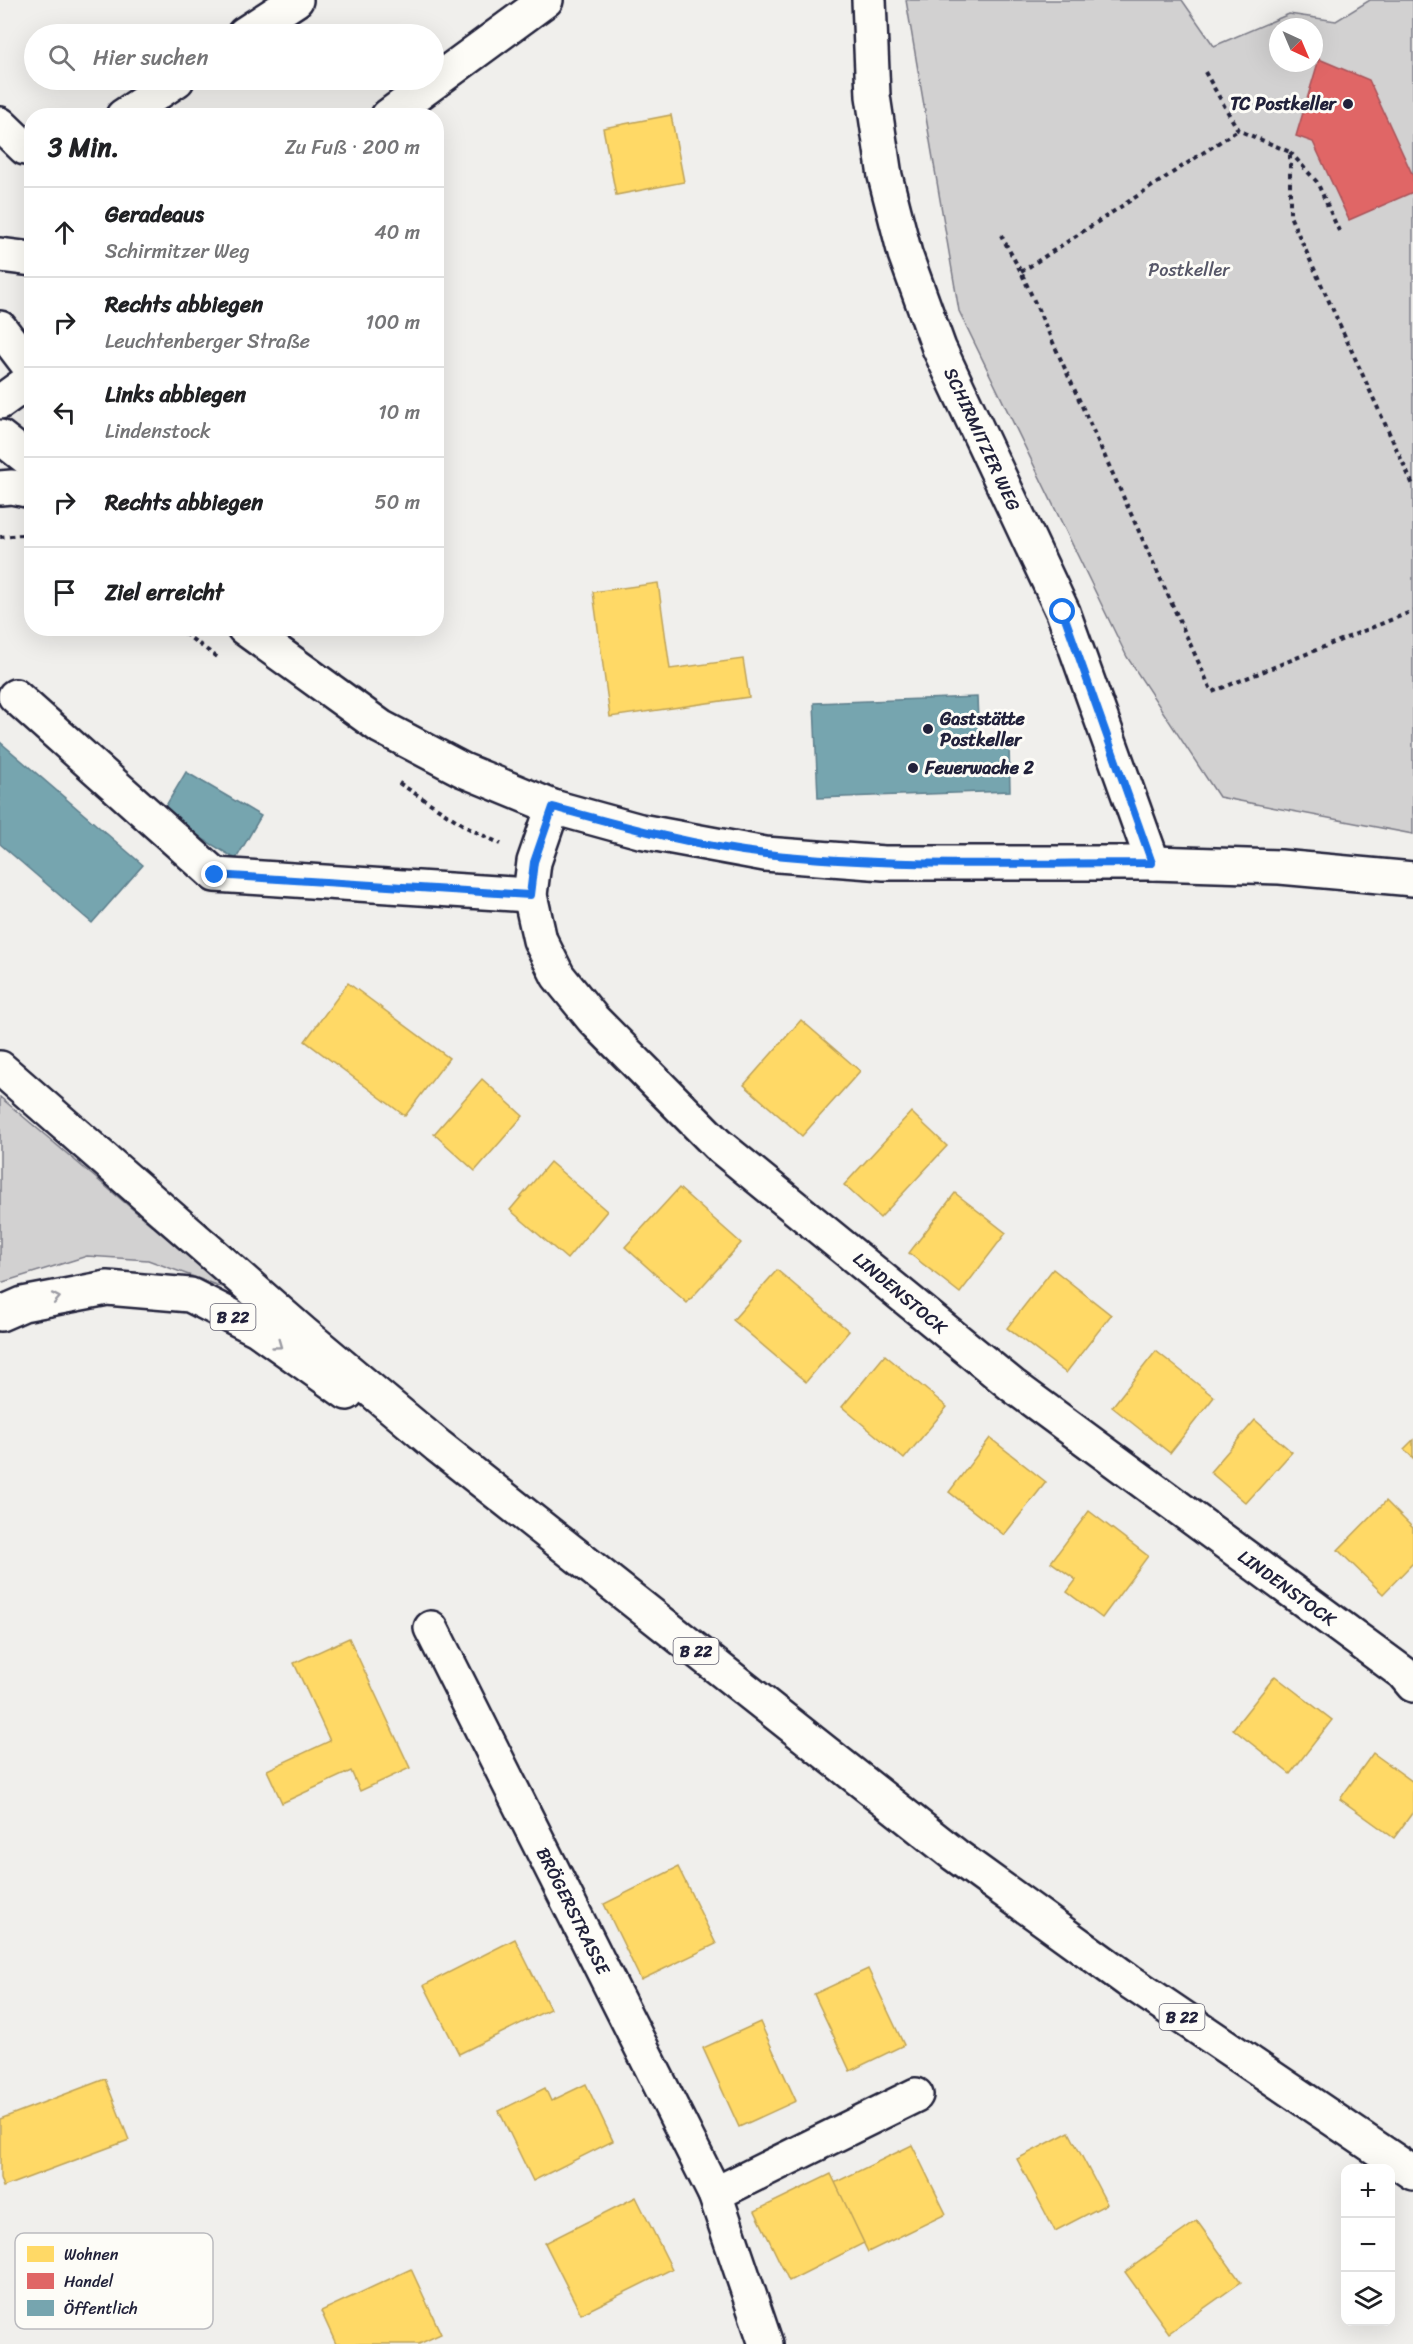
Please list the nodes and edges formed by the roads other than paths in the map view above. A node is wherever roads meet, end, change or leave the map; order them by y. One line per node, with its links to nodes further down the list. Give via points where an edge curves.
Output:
1 (296, 0): 4 (street)
2 (546, 0): 5 (street)
3 (869, 0): 25 (street, SCHIRMITZER WEG, via 873,96 885,176 905,254 939,348 1063,612)
4 (259, 24)
5 (444, 75)
6 (162, 90): 8 (street)
7 (423, 90): 9 (street)
8 (135, 108)
9 (399, 108)
10 (0, 124): 11 (street)
11 (24, 147)
12 (0, 255): 13 (street)
13 (24, 258)
14 (0, 328): 15 (street)
15 (24, 360)
16 (24, 385): 17 (street)
17 (0, 402)
18 (0, 437): 19 (street)
19 (24, 456)
20 (0, 488): 21 (street)
21 (24, 489)
22 (255, 636): 24 (street, via 381,727 463,770)
23 (15, 696): 27 (street, via 215,875)
24 (553, 807): 25 (street, via 640,831 765,854 884,863); 27 (street, LINDENSTOCK, via 534,862)
25 (1152, 863): 26 (street, via 1280,867)
26 (1413, 879)
27 (530, 895): 32 (street, LINDENSTOCK, via 540,940 558,976 593,1019 717,1144 1012,1385)
28 (0, 1068): 30 (street, B 22)
29 (0, 1314): 30 (street, B 22, one-way to 30, via 23,1304 107,1288 190,1295 256,1329 331,1384)
30 (438, 1446): 34 (street, B 22, via 955,1855 1129,1981)
31 (431, 1628): 35 (street, BRÖGERSTRASSE)
32 (1410, 1674)
33 (916, 2095): 35 (street)
34 (1413, 2173)
35 (715, 2194): 36 (street, BRÖGERSTRASSE)
36 (766, 2344)

